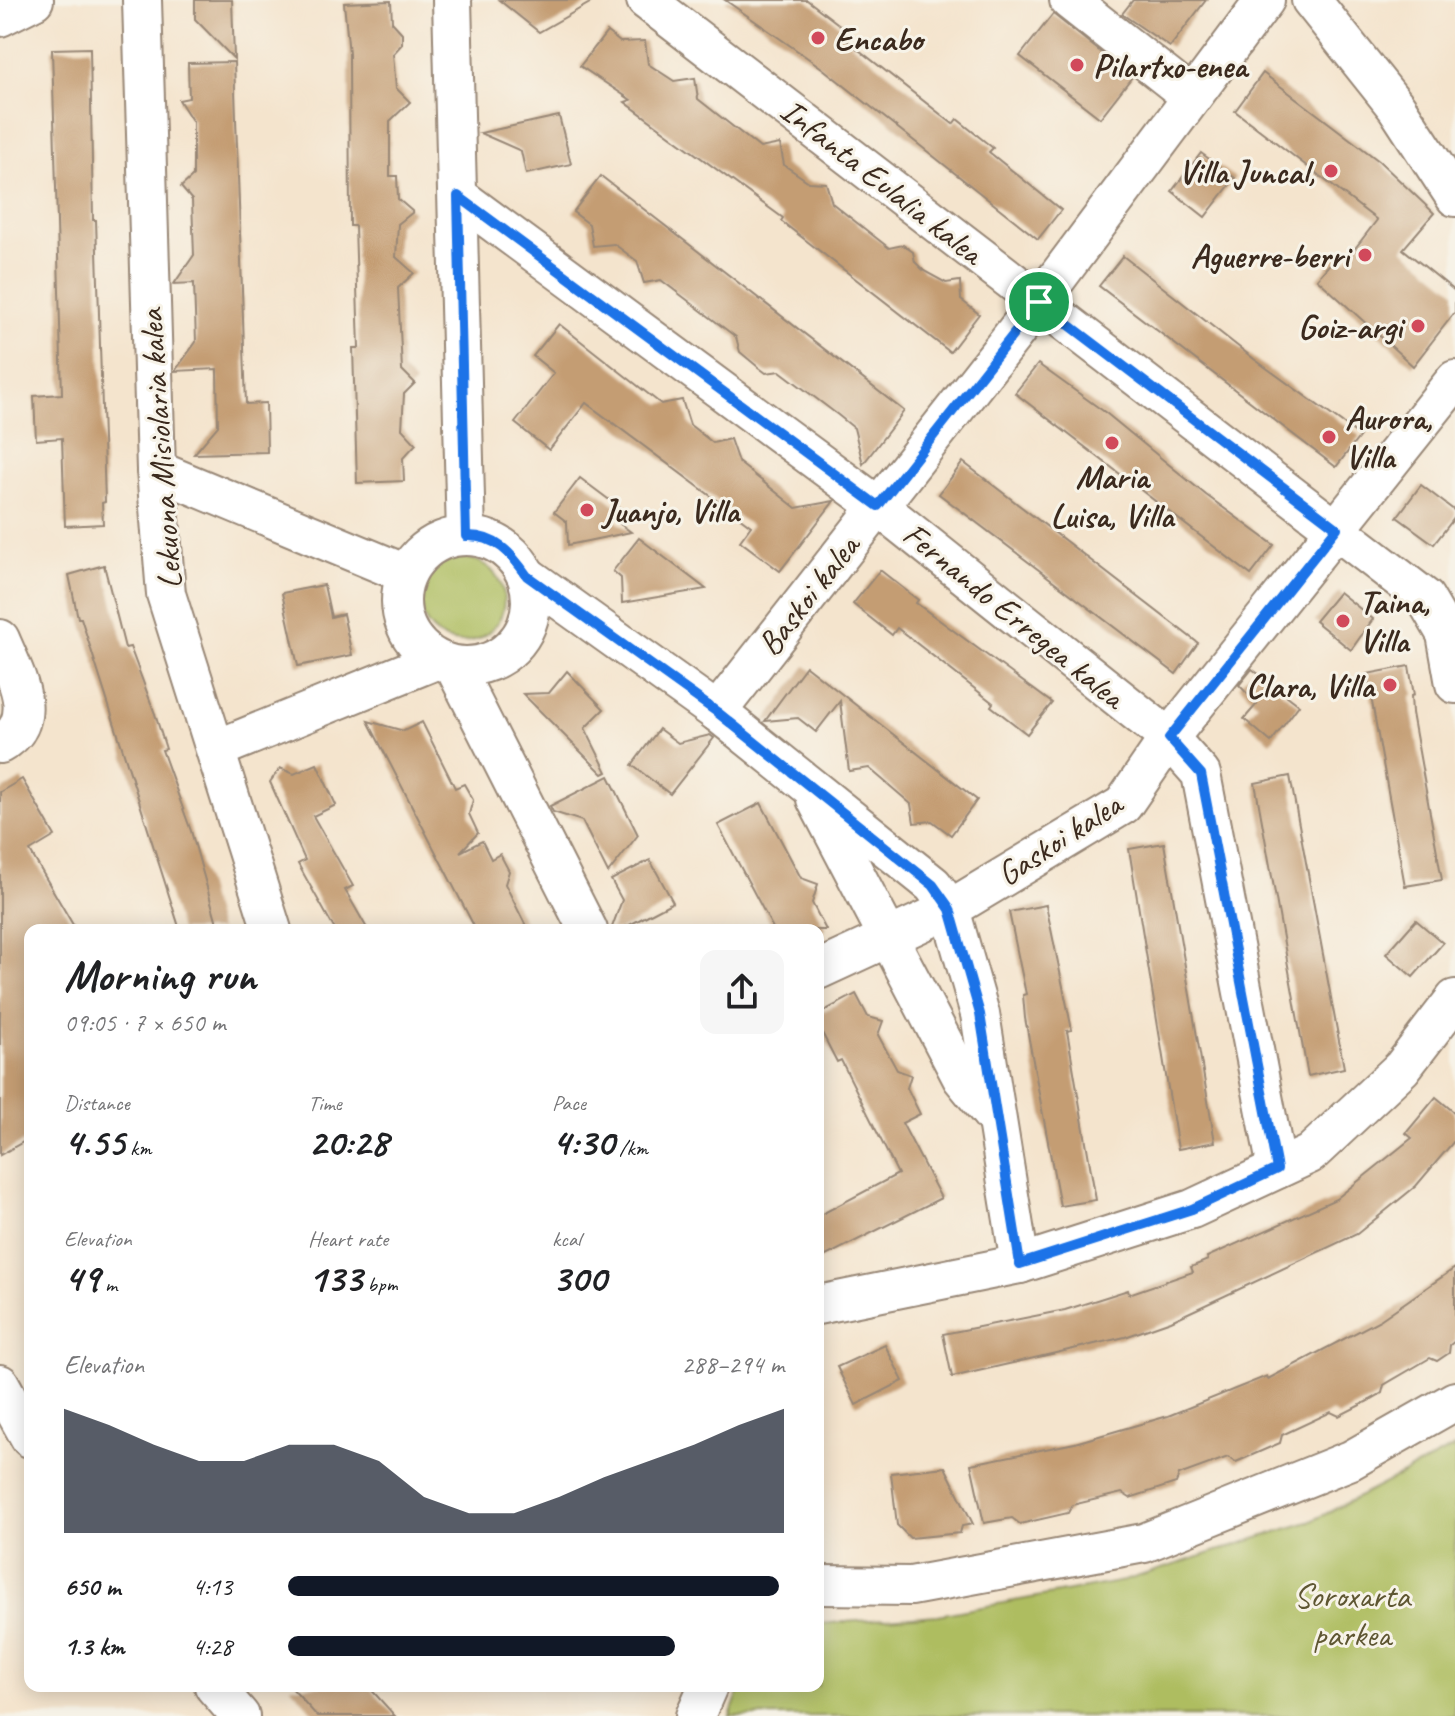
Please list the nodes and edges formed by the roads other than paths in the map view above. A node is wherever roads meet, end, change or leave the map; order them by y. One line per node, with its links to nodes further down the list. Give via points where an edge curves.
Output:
1 (34, 0): 8 (street)
2 (142, 0): 14 (street, Lekuona Misiolaria kalea)
3 (452, 0): 10 (street)
4 (646, 0): 12 (street, Infanta Eulalia kalea)
5 (1069, 0): 9 (street)
6 (1265, 0): 9 (street, Baskoi kalea)
7 (1311, 0): 11 (street, via 1397,108)
8 (0, 17)
9 (1192, 97): 12 (street, Baskoi kalea)
10 (458, 196): 15 (street, Fernando Erregea kalea); 17 (street)
11 (1455, 197)
12 (1039, 302): 15 (street, Baskoi kalea); 16 (street, Infanta Eulalia kalea)
13 (1455, 380): 16 (street, Gaskoi kalea)
14 (156, 470): 18 (street); 26 (street, Lekuona Misiolaria kalea, via 166,594)
15 (878, 506): 23 (street, Baskoi kalea); 24 (street, Fernando Erregea kalea)
16 (1337, 528): 22 (street, Infanta Eulalia kalea, via 1425,598 1446,634); 24 (street, Gaskoi kalea)
17 (466, 536): 18 (street, via 432,544); 19 (street, via 494,541 512,554)
18 (406, 574): 21 (street, via 400,605 403,622 417,646)
19 (527, 576): 21 (street, via 532,604 526,628 506,654 482,665); 23 (street)
20 (0, 639): 25 (street, via 24,712 13,737)
21 (445, 663): 26 (street); 30 (street)
22 (1455, 684)
23 (717, 712): 27 (street)
24 (1169, 738): 28 (street, Gaskoi kalea, via 1123,805); 35 (street, Fernando Erregea kalea, via 1201,774)
25 (0, 744)
26 (217, 749): 29 (street, Lekuona Misiolaria kalea)
27 (809, 786): 28 (street, via 933,885); 31 (street)
28 (950, 909): 31 (street, Gaskoi kalea); 34 (street, via 980,1014)
29 (270, 924)
30 (585, 924)
31 (887, 937): 32 (street, Gaskoi kalea); 34 (street, via 962,1078)
32 (824, 967)
33 (1455, 999): 35 (street, via 1402,1068 1310,1154)
34 (994, 1117): 36 (street)
35 (1277, 1169): 36 (street, via 1192,1209)
36 (1020, 1264): 37 (street)
37 (824, 1304)
38 (0, 1384): 40 (street)
39 (1455, 1401): 41 (street, via 1351,1460 1144,1543 911,1586)
40 (24, 1427)
41 (824, 1585)
42 (219, 1692): 44 (street)
43 (705, 1692): 45 (street)
44 (240, 1716)
45 (695, 1716)

